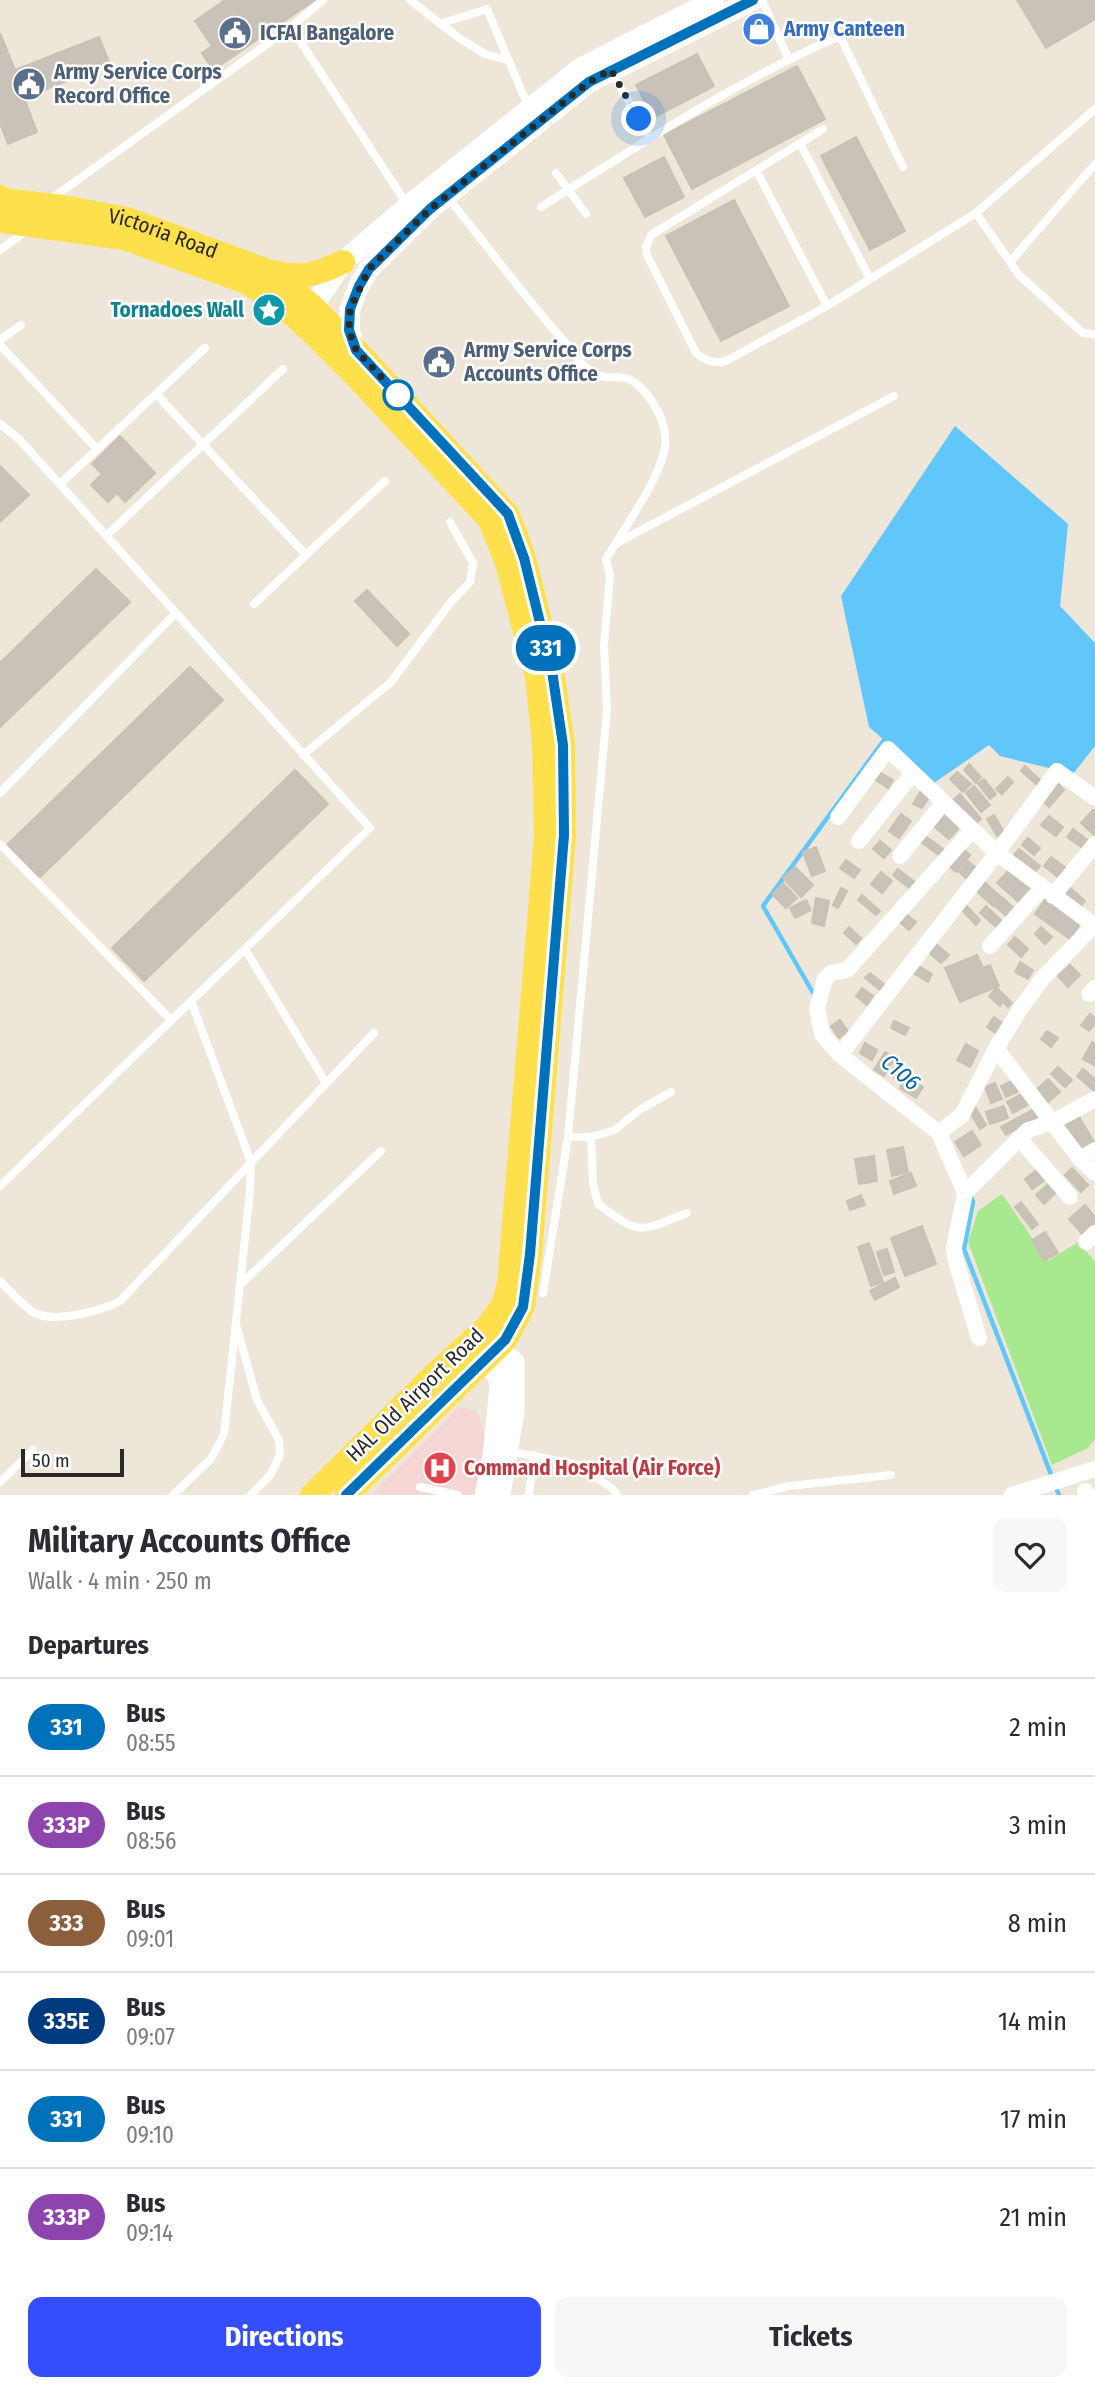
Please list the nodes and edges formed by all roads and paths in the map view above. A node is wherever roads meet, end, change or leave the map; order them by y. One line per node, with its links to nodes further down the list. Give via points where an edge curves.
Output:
1 (323, 0): 7 (lane)
2 (410, 0): 6 (lane)
3 (714, 0): 12 (main road, via 581,68)
4 (753, 0): 10 (main road)
5 (762, 0): 8 (lane)
6 (440, 24): 9 (lane, via 485,54); 9 (lane, via 488,9)
7 (291, 27): 23 (lane); 27 (lane, via 53,196)
8 (788, 58): 14 (lane); 17 (lane, via 840,36)
9 (507, 60): 12 (lane)
10 (611, 70): 14 (lane); 21 (main road, via 589,82)
11 (1095, 108): 25 (lane)
12 (529, 109): 23 (main road)
13 (823, 129): 15 (lane)
14 (650, 138): 20 (lane)
15 (800, 144): 18 (lane); 33 (lane)
16 (1095, 164): 31 (lane)
17 (903, 167)
18 (756, 170): 34 (lane); 34 (lane, via 648,239 647,256 696,353 714,363 726,361)
19 (556, 173): 20 (lane)
20 (567, 190): 24 (lane); 26 (lane)
21 (446, 196): 41 (main road, via 364,277 350,309 349,330); 52 (lane, via 591,373 633,380 657,410 664,427 665,451)
22 (0, 197): 27 (main road, Victoria Road)
23 (408, 206): 30 (main road)
24 (541, 207)
25 (976, 213): 31 (lane); 33 (lane)
26 (586, 214)
27 (40, 216): 28 (main road, Victoria Road); 29 (lane); 32 (main road, Victoria Road, via 127,219); 35 (main road, Victoria Road, via 124,238 246,282)
28 (0, 221)
29 (0, 250)
30 (343, 262): 32 (main road, via 316,275 292,277); 35 (main road)
31 (1010, 262): 37 (lane, via 1028,284)
32 (271, 271): 35 (main road, Victoria Road)
33 (870, 279): 34 (lane)
34 (827, 306)
35 (307, 315): 41 (main road, HAL Old Airport Road); 99 (main road, HAL Old Airport Road, via 490,520 507,563 537,677 546,836 510,1273 503,1304)
36 (21, 325): 39 (lane)
37 (1091, 335): 38 (lane)
38 (1095, 342)
39 (0, 343): 47 (lane)
40 (205, 348): 43 (lane)
41 (356, 350): 99 (main road, HAL Old Airport Road, via 508,514 546,646 563,745 564,835 523,1307)
42 (282, 369): 46 (lane)
43 (156, 394): 46 (lane); 47 (lane)
44 (894, 396): 52 (lane)
45 (0, 425): 49 (lane)
46 (203, 444): 51 (lane); 53 (lane)
47 (97, 449): 49 (lane)
48 (385, 481): 53 (lane)
49 (60, 484): 51 (lane)
50 (450, 522): 56 (lane, via 472,563 470,582 391,682)
51 (106, 536): 55 (lane)
52 (614, 544): 82 (lane, via 606,559 610,576 604,645 607,710)
53 (306, 555): 54 (lane)
54 (254, 604)
55 (176, 613): 56 (lane); 58 (lane)
56 (303, 754): 71 (lane, via 370,828)
57 (913, 773): 60 (street); 61 (street, via 888,749); 63 (street)
58 (0, 793)
59 (1095, 798): 66 (street, via 1056,771)
60 (944, 802): 62 (street); 67 (street)
61 (838, 817)
62 (972, 830): 66 (street); 76 (street, via 847,970 825,979 817,1008 822,1034)
63 (859, 841)
64 (0, 844): 73 (lane)
65 (1095, 844): 68 (street)
66 (997, 853): 68 (street); 76 (street)
67 (900, 856)
68 (1047, 892): 69 (street); 70 (street)
69 (1095, 926): 75 (street, via 1042,979)
70 (990, 946)
71 (245, 949): 72 (lane); 77 (lane)
72 (191, 1001): 73 (lane); 88 (lane)
73 (171, 1020): 90 (lane)
74 (374, 1034): 77 (lane)
75 (996, 1048): 80 (street); 81 (street, via 962,1115)
76 (840, 1055): 81 (street)
77 (326, 1083): 88 (lane)
78 (671, 1092): 83 (lane, via 615,1130)
79 (1095, 1099): 80 (street)
80 (1053, 1122): 84 (street); 87 (street)
81 (943, 1131): 91 (street)
82 (568, 1137): 83 (lane); 96 (lane)
83 (591, 1137): 93 (lane, via 598,1204 627,1226 644,1229)
84 (1019, 1138): 91 (street); 92 (street)
85 (1095, 1150): 87 (street)
86 (381, 1151): 95 (lane)
87 (1080, 1159): 89 (street)
88 (251, 1162): 94 (lane, via 120,1301 73,1315 43,1317); 95 (lane)
89 (1095, 1173)
90 (0, 1186)
91 (965, 1193): 98 (street, via 955,1258)
92 (1070, 1198)
93 (687, 1213)
94 (0, 1281)
95 (240, 1285): 97 (lane)
96 (543, 1293)
97 (236, 1322): 108 (lane, via 224,1434 211,1459); 109 (lane, via 257,1400 279,1440 280,1454 271,1474)
98 (979, 1338)
99 (481, 1348): 101 (main road, via 514,1362); 110 (main road, HAL Old Airport Road); 111 (main road, HAL Old Airport Road); 113 (main road, via 499,1376 500,1387)
100 (33, 1450): 105 (lane)
101 (508, 1451): 102 (lane); 114 (main road)
102 (534, 1455): 115 (lane); 116 (lane, via 579,1465)
103 (1095, 1469): 107 (street)
104 (891, 1475): 117 (lane, via 789,1486)
105 (0, 1482)
106 (420, 1487): 112 (lane)
107 (1048, 1490): 118 (street)
108 (173, 1495)
109 (251, 1495)
110 (312, 1495)
111 (346, 1495)
112 (458, 1495)
113 (485, 1495)
114 (500, 1495)
115 (530, 1495)
116 (617, 1495)
117 (753, 1495)
118 (1012, 1495)

